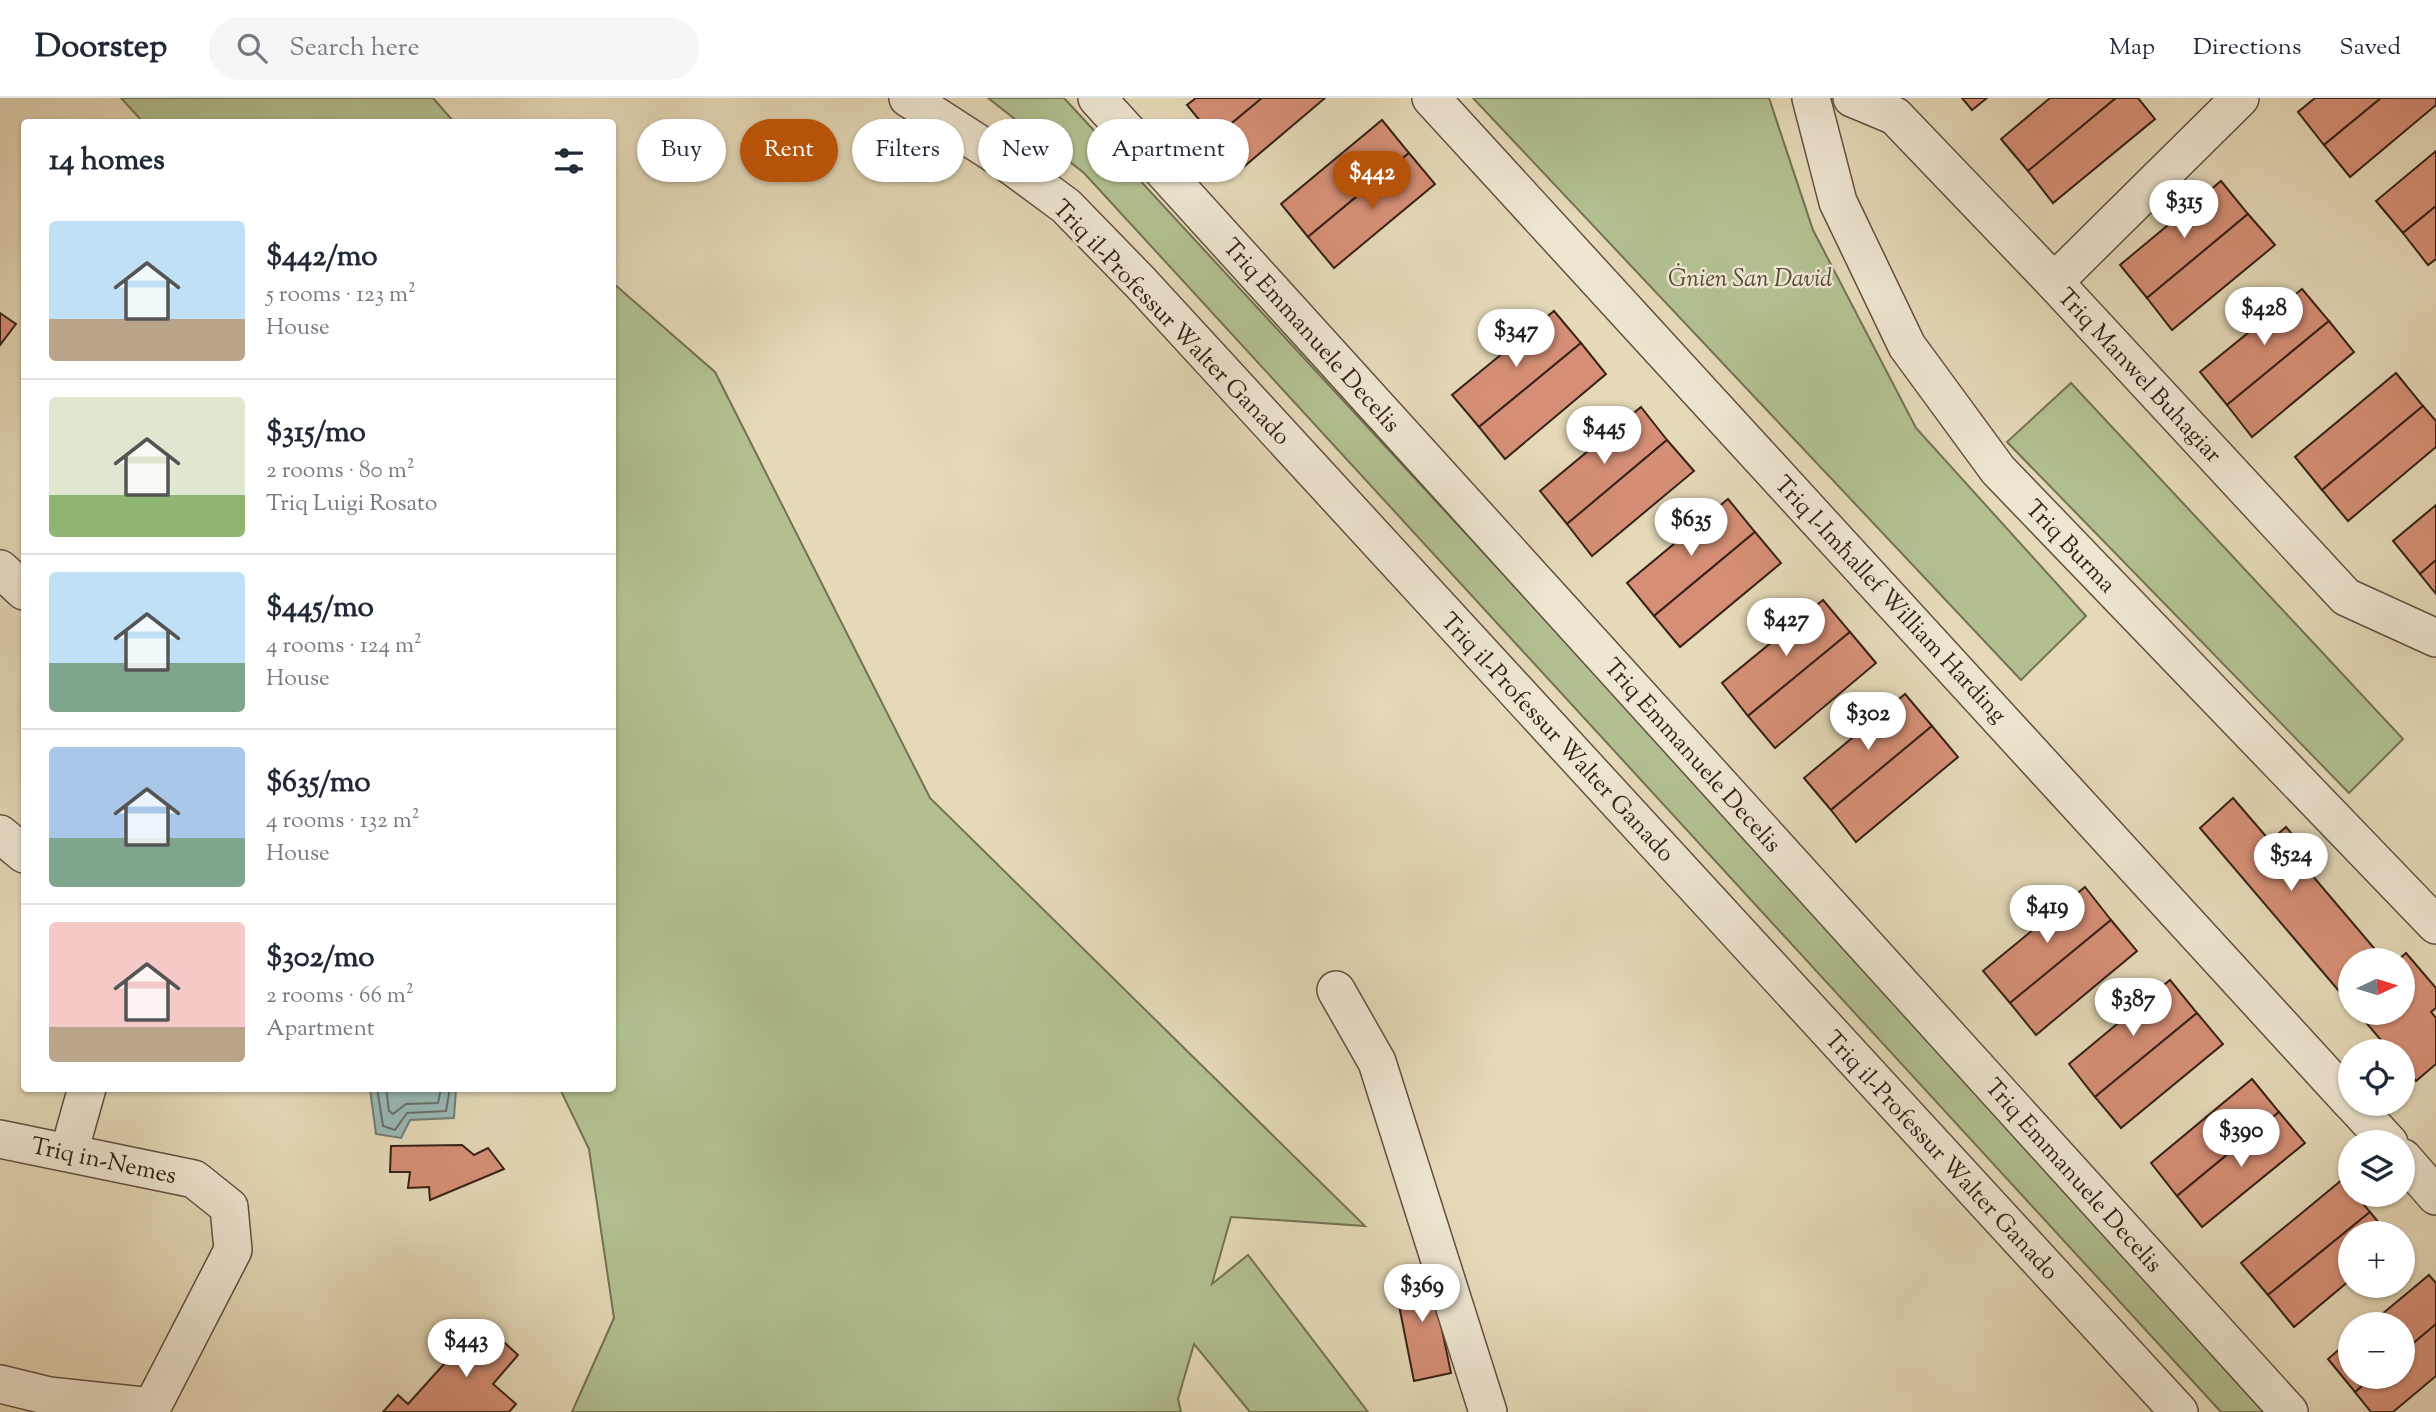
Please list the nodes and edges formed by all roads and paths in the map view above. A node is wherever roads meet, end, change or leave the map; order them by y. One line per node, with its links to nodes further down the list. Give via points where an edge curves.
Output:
1 (908, 98): 24 (street, Triq il-Professur Walter Ganado, via 1066,206 1131,273)
2 (1097, 98): 25 (street, Triq Emmanuele Decelis)
3 (1431, 98): 15 (street, Triq l-Imħallef William Harding)
4 (1811, 98): 13 (street, Triq Burma, via 1838,202 1907,346 1998,470)
5 (1853, 98): 7 (street, Triq Manwel Buhagiar, via 1895,116)
6 (2234, 100): 7 (street)
7 (2053, 282): 10 (street, Triq Manwel Buhagiar, via 2346,597)
8 (0, 569): 9 (street)
9 (21, 588)
10 (2436, 638)
11 (0, 834): 12 (street)
12 (21, 852)
13 (2436, 925)
14 (1336, 990): 23 (street, via 1377,1062)
15 (2338, 1087)
16 (86, 1092): 20 (street)
17 (2365, 1116): 18 (street, Triq l-Imħallef William Harding)
18 (2377, 1130)
19 (0, 1139): 20 (street, Triq in-Nemes)
20 (69, 1152): 22 (street, Triq in-Nemes, via 194,1179 229,1207 233,1250 152,1407)
21 (0, 1384): 22 (street)
22 (56, 1404)
23 (1488, 1412)
24 (2179, 1412)
25 (2289, 1412)

